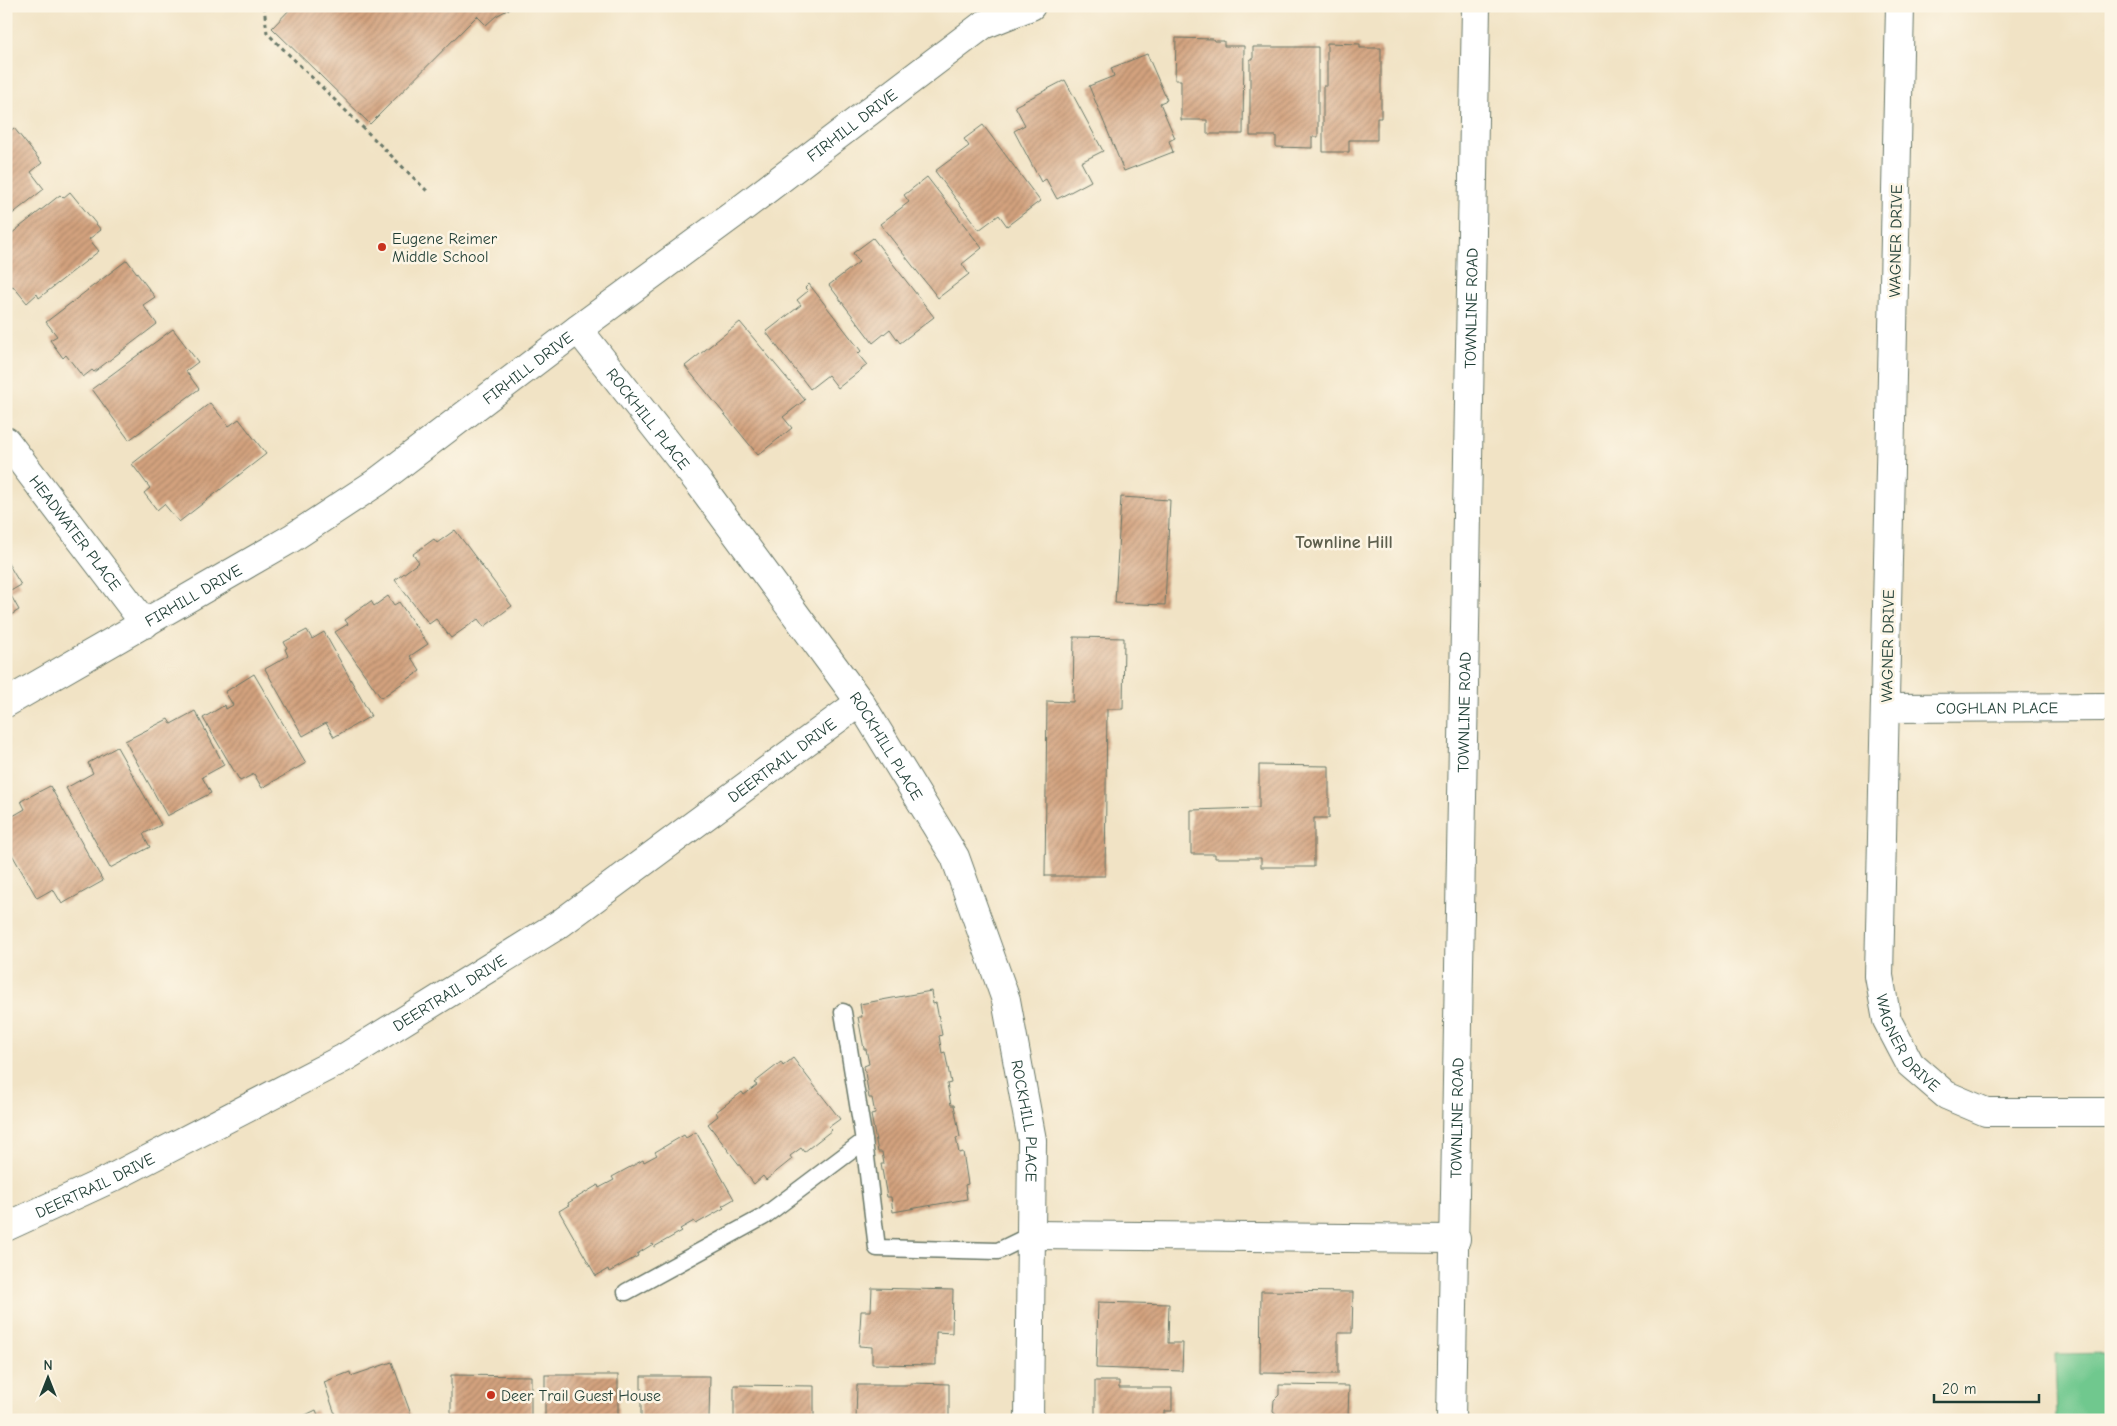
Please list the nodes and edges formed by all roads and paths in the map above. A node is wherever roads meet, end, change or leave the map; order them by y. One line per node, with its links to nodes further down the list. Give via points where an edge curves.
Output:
1 (264, 6): 5 (path, via 267,33)
2 (1031, 6): 6 (street, FIRHILL DRIVE, via 983,25)
3 (1476, 6): 18 (street, TOWNLINE ROAD)
4 (1900, 6): 12 (street, WAGNER DRIVE)
5 (427, 191)
6 (578, 329): 8 (street, FIRHILL DRIVE, via 377,482 292,538); 9 (street, ROCKHILL PLACE, via 699,483)
7 (6, 441): 8 (street, HEADWATER PLACE)
8 (145, 624): 10 (street, FIRHILL DRIVE)
9 (860, 702): 16 (street, DEERTRAIL DRIVE, via 562,923 344,1058 110,1179); 17 (street, ROCKHILL PLACE, via 955,857 1006,1000 1032,1140)
10 (6, 703)
11 (2111, 707): 12 (street, COGHLAN PLACE)
12 (1885, 708): 14 (street, WAGNER DRIVE, via 1879,976 1887,1020 1910,1064 1946,1095 1986,1112)
13 (843, 1012): 15 (lane)
14 (2111, 1112)
15 (864, 1141): 17 (lane, via 877,1248 998,1251); 19 (lane, via 763,1217)
16 (6, 1227)
17 (1031, 1235): 18 (street); 20 (street, ROCKHILL PLACE)
18 (1456, 1239): 21 (street, TOWNLINE ROAD)
19 (626, 1292)
20 (1028, 1420)
21 (1452, 1420)

